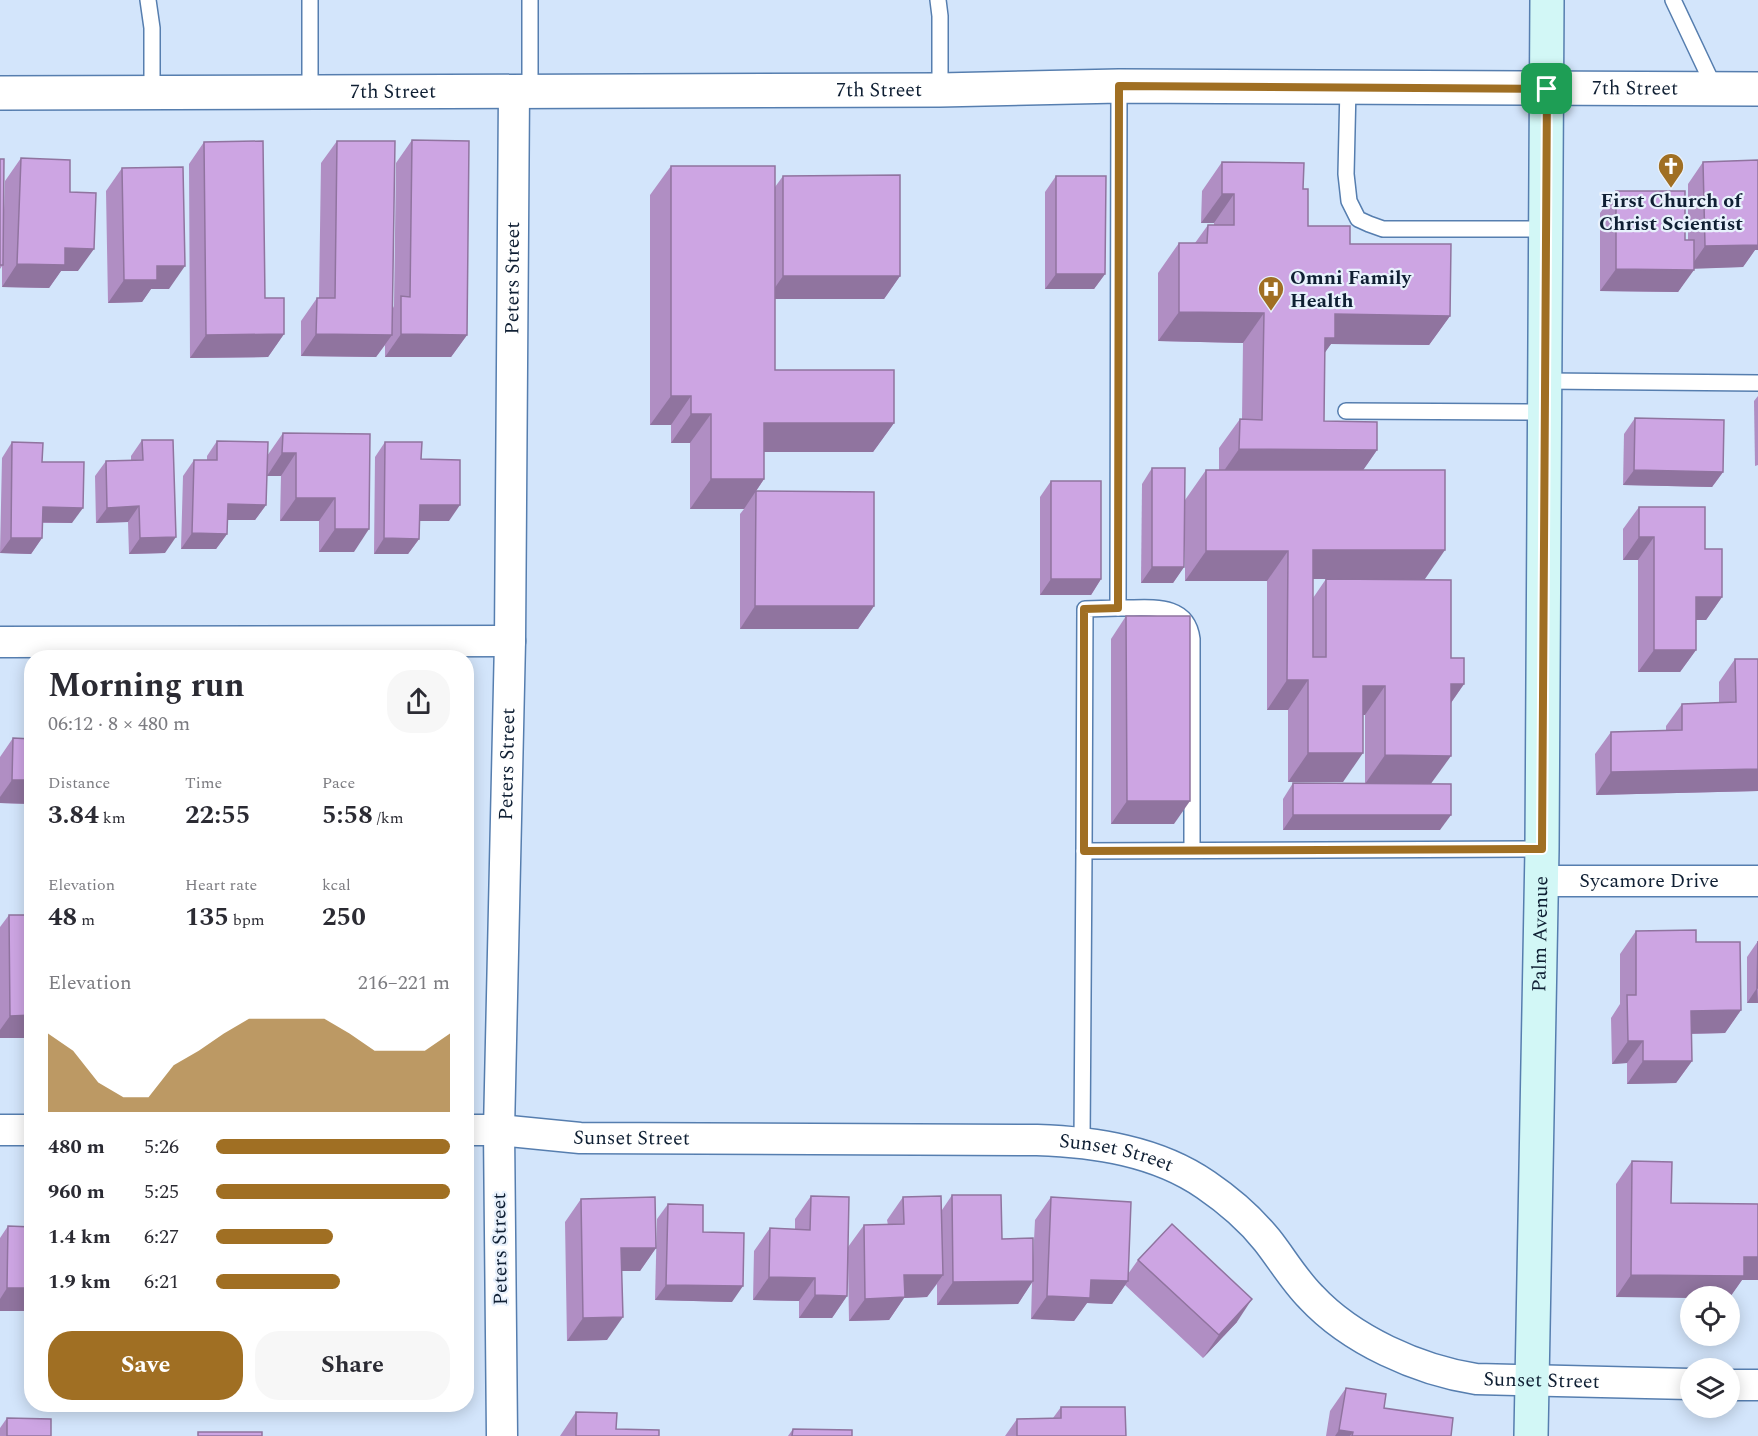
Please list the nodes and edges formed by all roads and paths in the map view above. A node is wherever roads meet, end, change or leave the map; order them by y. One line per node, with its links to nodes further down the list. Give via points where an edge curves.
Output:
1 (148, 0): 14 (lane)
2 (310, 0): 15 (lane)
3 (530, 0): 13 (lane)
4 (938, 0): 12 (lane)
5 (1547, 0): 9 (main road, Palm Avenue)
6 (1673, 0): 10 (lane)
7 (1119, 86): 8 (street, 7th Street); 12 (street, 7th Street); 21 (lane)
8 (1348, 87): 9 (street, 7th Street); 17 (lane, via 1346,174 1349,201 1358,219 1383,229)
9 (1547, 89): 10 (street, 7th Street); 17 (main road, Palm Avenue)
10 (1715, 89): 11 (street, 7th Street)
11 (1758, 89)
12 (940, 90): 13 (street, 7th Street)
13 (522, 91): 15 (street, 7th Street); 22 (street, Peters Street)
14 (152, 92): 15 (street, 7th Street); 16 (street, 7th Street)
15 (310, 92)
16 (0, 93)
17 (1546, 229): 19 (main road, Palm Avenue)
18 (1758, 383): 19 (lane)
19 (1545, 396): 20 (lane); 26 (main road, Palm Avenue)
20 (1346, 411)
21 (1118, 608): 24 (lane, via 1177,612 1191,628); 25 (lane, via 1084,609)
22 (510, 641): 23 (street); 31 (street, Peters Street)
23 (0, 642)
24 (1192, 850): 25 (lane); 26 (lane)
25 (1084, 851): 32 (lane)
26 (1542, 865): 27 (street, Sycamore Drive); 33 (main road, Palm Avenue)
27 (1758, 881)
28 (0, 1130): 29 (street)
29 (24, 1130)
30 (474, 1130): 31 (street, Sunset Street)
31 (499, 1130): 32 (street, Sunset Street, via 580,1138); 37 (street, Peters Street)
32 (1082, 1142): 33 (street, Sunset Street, via 1134,1153 1205,1184 1265,1238 1318,1304 1378,1346 1453,1375)
33 (1531, 1381): 34 (street, Sunset Street); 38 (main road, Palm Avenue)
34 (1680, 1384)
35 (1740, 1385): 36 (street)
36 (1758, 1385)
37 (502, 1436)
38 (1532, 1436)

